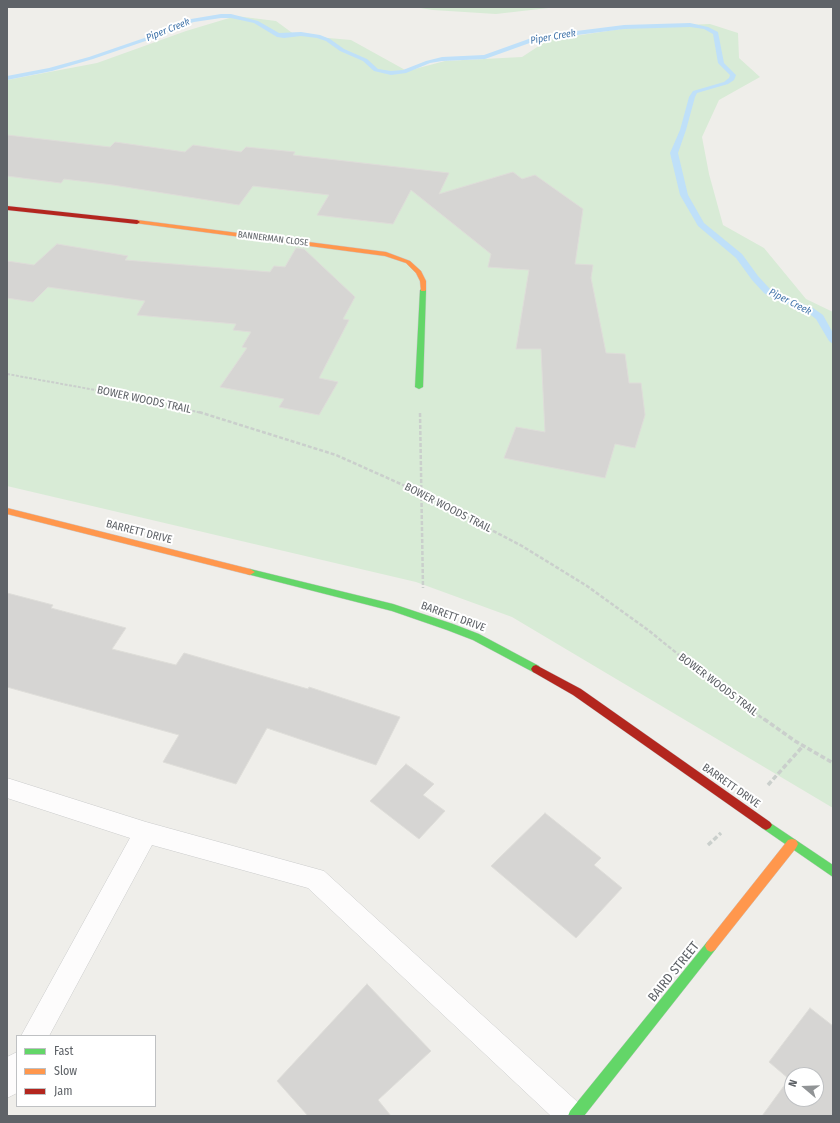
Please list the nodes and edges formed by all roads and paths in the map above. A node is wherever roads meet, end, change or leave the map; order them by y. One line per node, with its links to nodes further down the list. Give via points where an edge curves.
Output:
1 (7, 208): 3 (street, BANNERMAN CLOSE, via 370,251 398,257 420,272 423,281)
2 (7, 374): 4 (path, BOWER WOODS TRAIL, via 196,411 336,455)
3 (419, 387): 4 (path)
4 (421, 493): 6 (path); 7 (path, BOWER WOODS TRAIL, via 522,546 587,586 648,630 726,692)
5 (7, 511): 6 (street, BARRETT DRIVE)
6 (424, 618): 12 (street, BARRETT DRIVE, via 511,654 577,692)
7 (803, 746): 8 (path, BOWER WOODS TRAIL); 9 (path)
8 (833, 763)
9 (770, 783)
10 (7, 788): 11 (lane)
11 (146, 833): 14 (lane); 17 (lane, via 315,879)
12 (792, 844): 13 (street, BARRETT DRIVE); 18 (street, BAIRD STREET)
13 (833, 872)
14 (35, 1035)
15 (16, 1068): 16 (lane)
16 (7, 1084)
17 (572, 1116)
18 (575, 1116)

